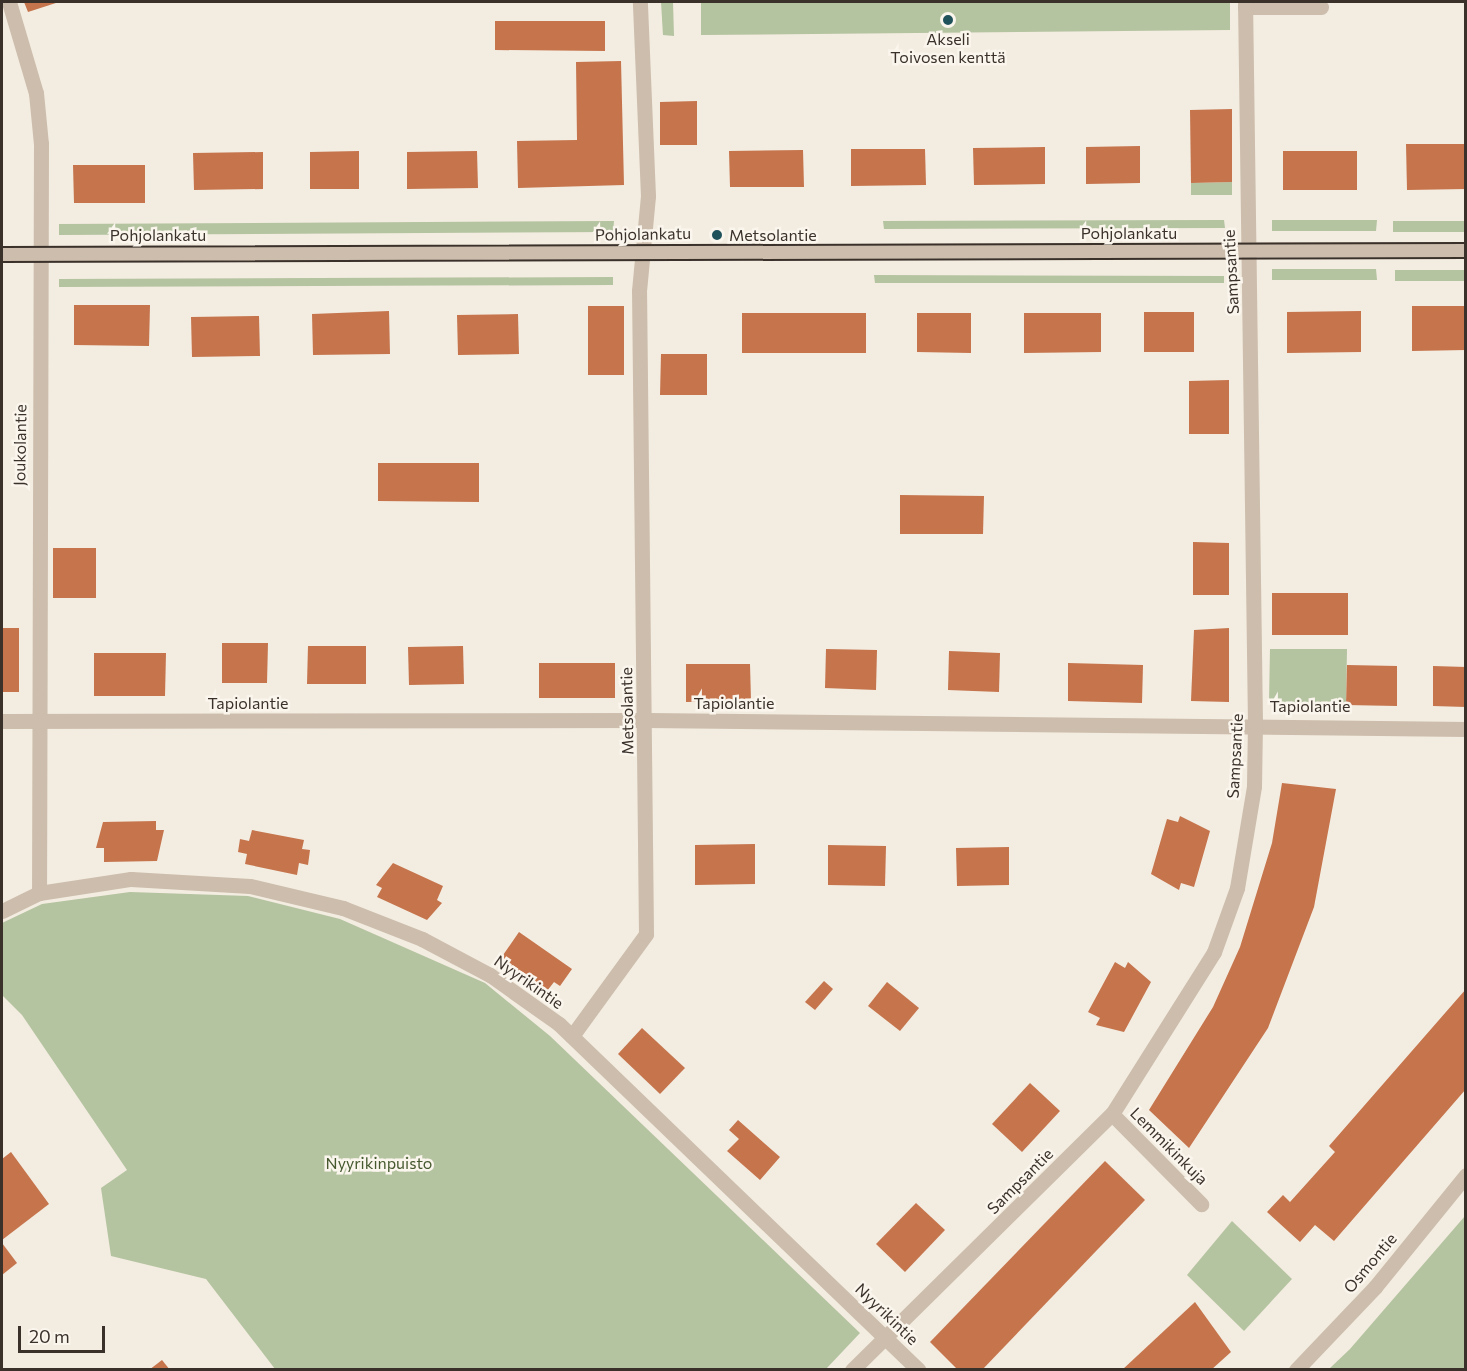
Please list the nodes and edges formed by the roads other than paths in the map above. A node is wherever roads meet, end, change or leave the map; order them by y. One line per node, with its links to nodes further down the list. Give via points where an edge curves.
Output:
1 (9, 2): 9 (street, Joukolantie, via 36,93)
2 (640, 2): 6 (street, Metsolantie, via 648,196)
3 (1245, 4): 4 (street); 7 (street, Sampsantie)
4 (1321, 7)
5 (1466, 249): 7 (street, Pohjolankatu)
6 (642, 250): 7 (street, Pohjolankatu); 9 (street, Pohjolankatu); 10 (street, Metsolantie)
7 (1248, 250): 13 (street, Sampsantie)
8 (2, 254): 9 (street, Pohjolankatu)
9 (40, 254): 12 (street, Joukolantie)
10 (647, 720): 12 (street, Tapiolantie); 13 (street, Tapiolantie); 17 (street, Metsolantie, via 646,934)
11 (2, 722): 12 (street, Tapiolantie)
12 (38, 722): 15 (street, Joukolantie)
13 (1255, 724): 14 (street, Tapiolantie); 18 (street, Sampsantie, via 1254,786 1238,888 1214,952)
14 (1466, 729)
15 (39, 892): 16 (street, Nyyrikintie); 17 (street, Nyyrikintie, via 131,879 250,886 343,908 422,939 490,975)
16 (2, 911)
17 (572, 1036): 21 (street, Nyyrikintie)
18 (1112, 1114): 20 (street, Lemmikinkuja); 21 (street, Sampsantie)
19 (1466, 1175): 24 (street, Osmontie, via 1375,1287)
20 (1201, 1204)
21 (885, 1337): 22 (street, Sampsantie); 23 (street, Nyyrikintie)
22 (852, 1370)
23 (919, 1370)
24 (1296, 1370)

